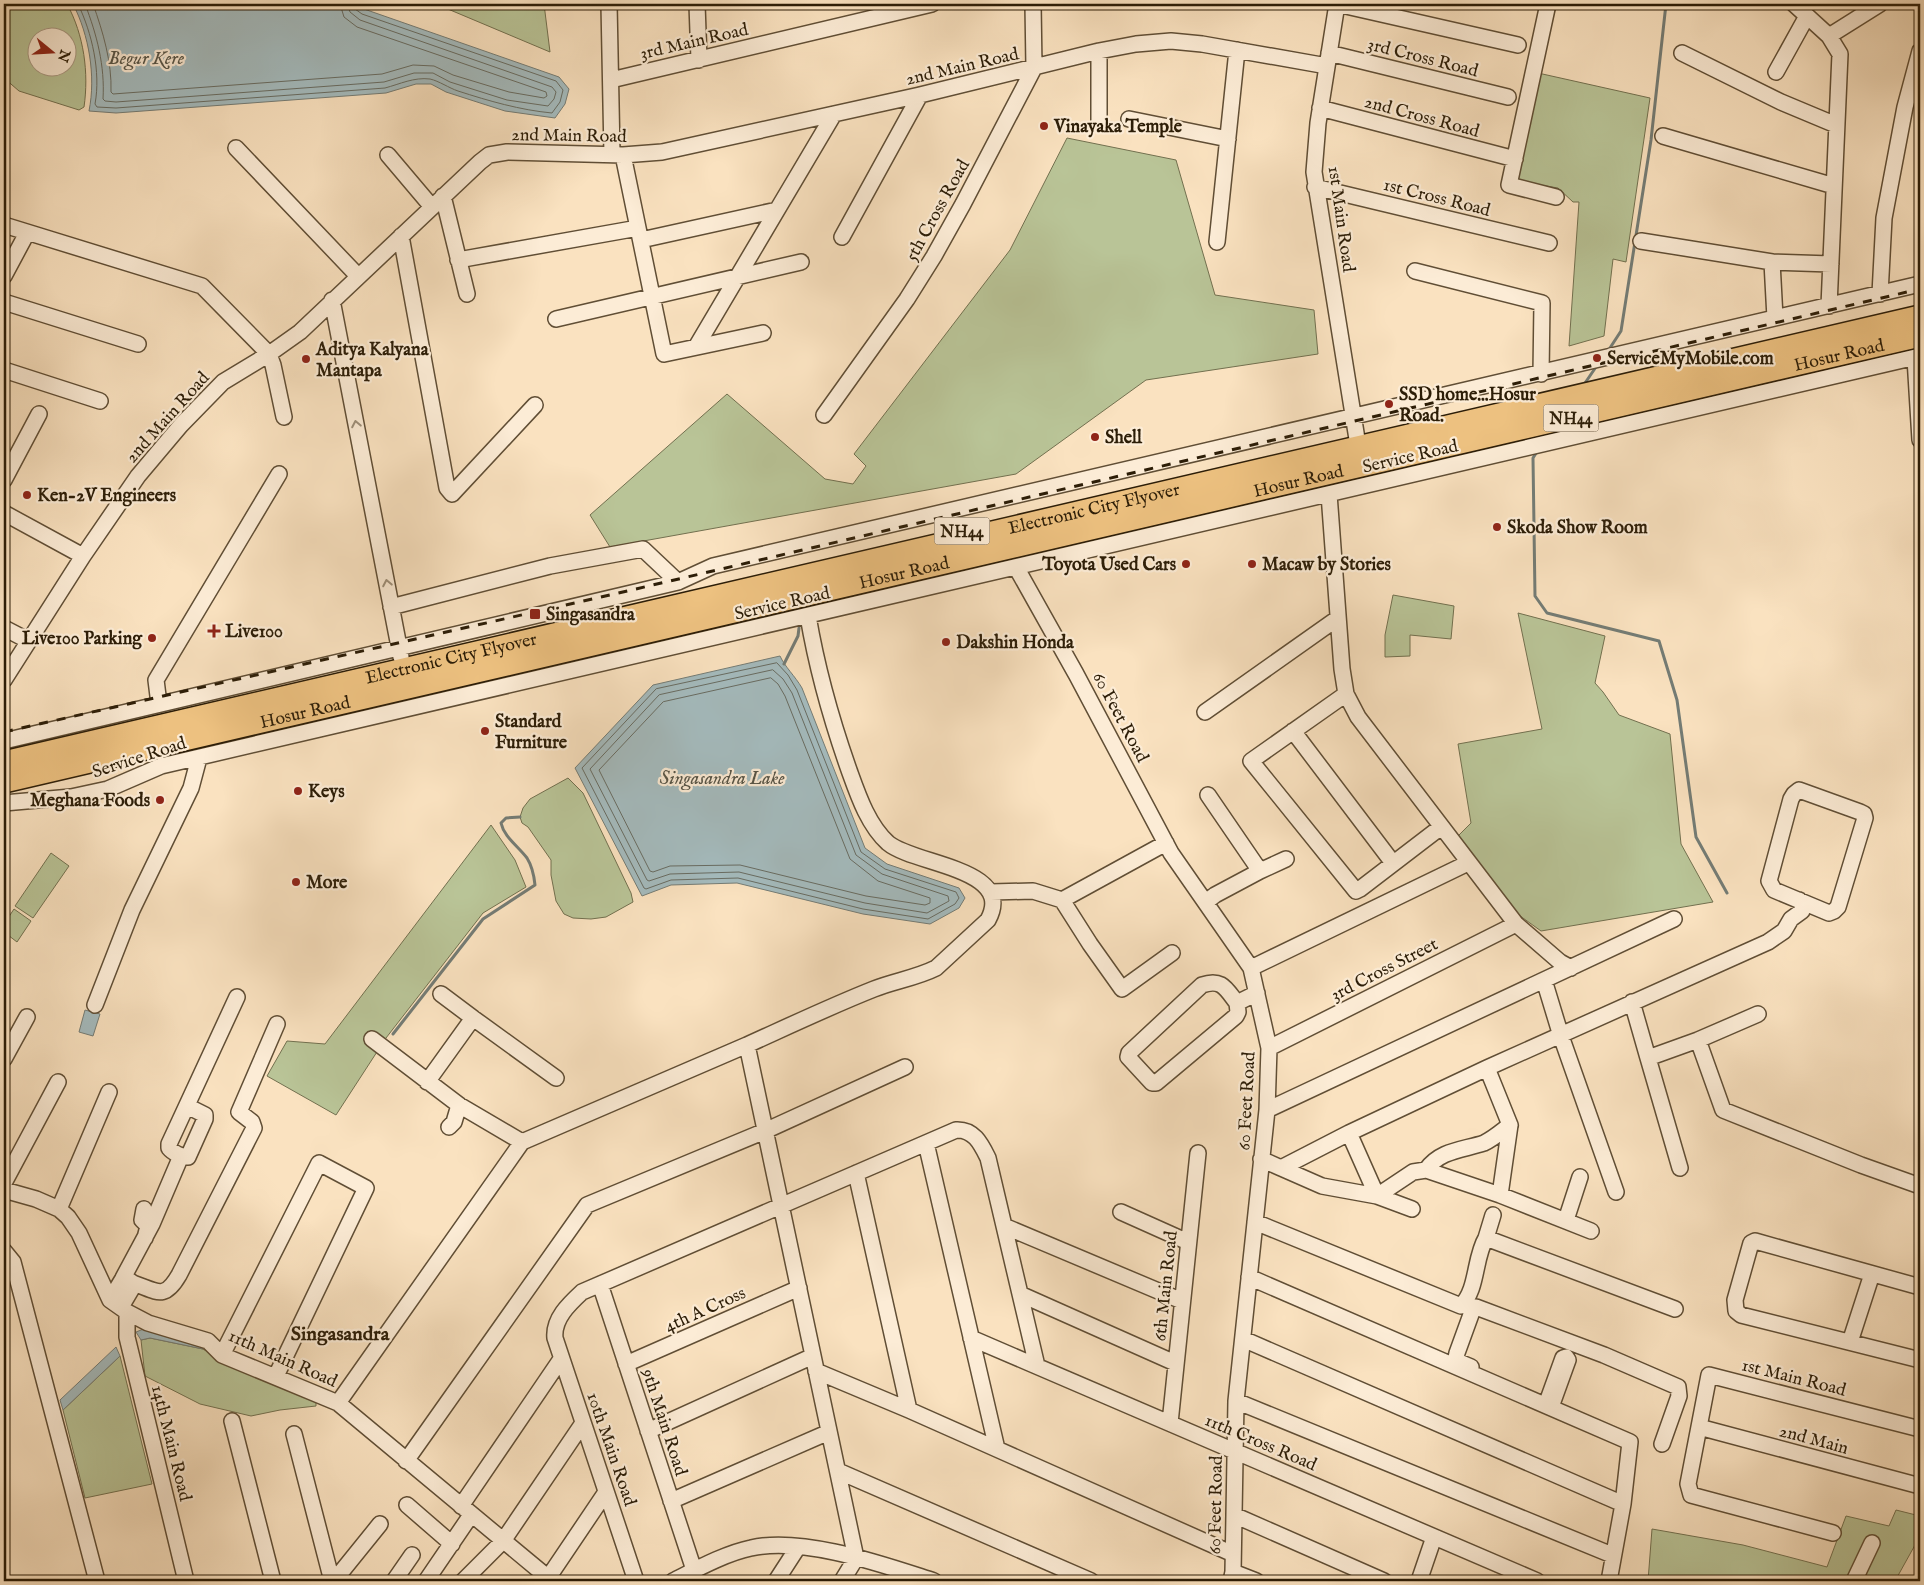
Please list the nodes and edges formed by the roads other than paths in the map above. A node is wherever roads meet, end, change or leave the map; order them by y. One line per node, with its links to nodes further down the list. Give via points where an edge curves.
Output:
1 (609, 4): 20 (street)
2 (697, 4): 16 (street)
3 (932, 4): 16 (street, 3rd Main Road)
4 (1033, 4): 18 (street, 5th Cross Road)
5 (1337, 4): 11 (street); 17 (street, 1st Main Road)
6 (1548, 4): 34 (street)
7 (1794, 4): 9 (street)
8 (1880, 4): 10 (street)
9 (1807, 16): 10 (street); 19 (street)
10 (1829, 36): 28 (street, via 1840,54)
11 (1518, 45)
12 (1237, 50): 13 (street, 2nd Main Road, via 1172,42); 17 (street, 2nd Main Road); 30 (street)
13 (1099, 51): 18 (street, 2nd Main Road); 27 (street)
14 (1920, 51): 24 (street)
15 (1682, 53): 28 (street)
16 (699, 60): 20 (street, 3rd Main Road)
17 (1328, 60): 22 (street, 3rd Cross Road); 23 (street, 1st Main Road)
18 (1034, 68): 21 (street, 2nd Main Road); 79 (street, 5th Cross Road, via 934,256)
19 (1776, 72)
20 (611, 80): 32 (street)
21 (920, 95): 25 (street, 2nd Main Road); 44 (street)
22 (1508, 97)
23 (1320, 108): 34 (street, 2nd Cross Road); 36 (street, 1st Main Road)
24 (1913, 108): 58 (street, via 1884,218)
25 (834, 114): 32 (street, 2nd Main Road, via 673,150); 39 (street)
26 (1129, 119): 30 (street)
27 (1099, 124)
28 (1836, 125): 35 (street)
29 (1663, 136): 35 (street)
30 (1228, 139): 46 (street)
31 (236, 148): 54 (street)
32 (618, 154): 38 (street, 2nd Main Road, via 497,153 480,162); 42 (street)
33 (388, 155): 38 (street)
34 (1515, 159): 37 (street, via 1509,185)
35 (1834, 186): 51 (street)
36 (1315, 187): 47 (street, 1st Cross Road); 81 (street, 1st Main Road)
37 (1556, 197)
38 (438, 202): 43 (street, 2nd Main Road); 48 (street)
39 (777, 210): 42 (street); 55 (street)
40 (4, 225): 41 (street)
41 (27, 233): 53 (street); 72 (street, via 202,286)
42 (639, 234): 48 (street); 59 (street)
43 (401, 236): 54 (street, 2nd Main Road); 77 (street, via 447,488 452,494)
44 (842, 236)
45 (1641, 241): 50 (street)
46 (1217, 242)
47 (1549, 244)
48 (458, 260): 57 (street)
49 (801, 262): 55 (street)
50 (1772, 262): 51 (street); 65 (street)
51 (1831, 264): 62 (street)
52 (1416, 271): 75 (street, via 1542,303)
53 (4, 276)
54 (358, 276): 60 (street, 2nd Main Road)
55 (738, 277): 59 (street); 71 (street)
56 (1920, 284): 58 (street)
57 (467, 294)
58 (1880, 294): 62 (street)
59 (652, 297): 66 (street); 71 (street, via 664,354)
60 (332, 300): 72 (street, 2nd Main Road, via 300,332); 91 (street, one-way to 60)
61 (4, 302): 70 (street)
62 (1829, 306): 65 (street)
63 (1920, 309): 82 (highway, Hosur Road / NH44)
64 (1920, 316): 105 (highway, Electronic City Flyover)
65 (1774, 318): 75 (street)
66 (556, 319)
67 (1920, 330): 106 (highway, Electronic City Flyover)
68 (763, 333): 71 (street)
69 (1920, 336): 107 (highway, Hosur Road / NH44)
70 (138, 344)
71 (696, 347)
72 (269, 354): 80 (street); 88 (street, 2nd Main Road, via 223,382 200,405 138,476)
73 (1917, 357): 83 (street); 86 (street, Service Road)
74 (4, 370): 76 (street)
75 (1541, 374): 81 (street)
76 (100, 400)
77 (535, 405)
78 (39, 414): 85 (street)
79 (824, 415)
80 (284, 417)
81 (1354, 417): 82 (street, 1st Main Road); 90 (street, via 713,566)
82 (1357, 439): 96 (highway, Hosur Road / NH44)
83 (1920, 440)
84 (280, 474): 99 (street, via 156,680)
85 (4, 480)
86 (1329, 494): 89 (street, Service Road); 93 (street)
87 (4, 513): 88 (street)
88 (82, 556): 95 (street, 2nd Main Road)
89 (1016, 568): 92 (street, Service Road); 111 (street, 60 Feet Road)
90 (678, 582): 91 (street, via 642,549 550,566); 96 (street)
91 (391, 607): 96 (street)
92 (808, 616): 104 (street, Service Road); 116 (street, via 816,661 835,730 861,801 877,831 903,852 973,877)
93 (1338, 618): 98 (street); 100 (street)
94 (4, 628): 95 (street)
95 (29, 641): 97 (street, 2nd Main Road)
96 (401, 654): 99 (street); 103 (highway, Hosur Road / NH44)
97 (4, 680)
98 (1346, 694): 101 (street); 110 (street, via 1358,717)
99 (160, 704): 102 (street)
100 (1205, 712)
101 (1293, 731): 113 (street); 113 (street, via 1251,761 1356,891)
102 (4, 741)
103 (4, 753)
104 (199, 758): 109 (street, Service Road, via 161,766 108,788 70,797); 131 (street, via 191,788 132,910)
105 (4, 762)
106 (4, 775)
107 (4, 782)
108 (1208, 795): 115 (street)
109 (4, 804)
110 (1441, 827): 113 (street); 114 (street)
111 (1166, 843): 117 (street); 119 (street, 60 Feet Road)
112 (1286, 859): 115 (street)
113 (1393, 863)
114 (1468, 863): 121 (street); 123 (street)
115 (1260, 871): 119 (street)
116 (991, 892): 117 (street, via 1033,892); 139 (street, via 993,908 988,920 936,968 842,1002)
117 (1062, 900): 122 (street, via 1122,989)
118 (1799, 900): 118 (street, via 1774,890 1769,881 1791,800 1799,790 1860,812 1865,818 1834,912); 129 (street, via 1788,907 1791,919 1784,931 1768,942)
119 (1206, 902): 123 (street, 60 Feet Road)
120 (1674, 919): 124 (street)
121 (1516, 924): 124 (street); 140 (street, 3rd Cross Street)
122 (1172, 953)
123 (1251, 968): 126 (street, 60 Feet Road)
124 (1571, 968): 125 (street)
125 (1544, 980): 136 (street); 151 (street)
126 (1257, 993): 130 (street); 140 (street, 60 Feet Road)
127 (441, 994): 134 (street)
128 (237, 997): 150 (street)
129 (1632, 1002): 136 (street); 141 (street)
130 (1237, 1003): 130 (street, via 1218,982 1202,985 1129,1052 1128,1057 1152,1083 1156,1083 1236,1016)
131 (94, 1005)
132 (1758, 1014): 138 (street)
133 (27, 1017): 142 (street)
134 (473, 1018): 145 (street); 147 (street)
135 (277, 1024): 186 (street, via 239,1112 252,1122 254,1128 179,1275 172,1287 162,1292)
136 (1561, 1036): 144 (street); 169 (street)
137 (372, 1039): 147 (street)
138 (1698, 1040): 141 (street); 167 (street, via 1723,1110)
139 (747, 1045): 154 (street); 156 (street)
140 (1269, 1048): 151 (street, 60 Feet Road)
141 (1648, 1058): 162 (street)
142 (4, 1059)
143 (905, 1067): 154 (street)
144 (1487, 1068): 152 (street); 155 (street)
145 (556, 1078)
146 (58, 1082): 166 (street)
147 (427, 1082): 149 (street)
148 (109, 1092): 173 (street)
149 (459, 1105): 153 (street); 156 (street)
150 (187, 1106): 159 (street, via 169,1144 171,1151); 159 (street, via 205,1118 188,1157)
151 (1267, 1110): 160 (street, 60 Feet Road)
152 (1510, 1125): 163 (street, via 1486,1142 1446,1154); 170 (street)
153 (449, 1127)
154 (765, 1131): 172 (street); 222 (street, via 587,1205)
155 (1349, 1134): 161 (street); 171 (street)
156 (522, 1142): 209 (street)
157 (926, 1143): 164 (street); 179 (street, via 956,1130 964,1130 974,1136 988,1158); 194 (street)
158 (1198, 1153): 182 (street, 6th Main Road)
159 (181, 1156): 186 (street, via 149,1216)
160 (1261, 1159): 161 (street); 178 (street, 60 Feet Road)
161 (1281, 1168): 171 (street, via 1322,1186)
162 (1680, 1168)
163 (1426, 1170): 170 (street); 171 (street, via 1413,1172)
164 (856, 1173): 172 (street); 210 (street)
165 (1580, 1177): 177 (street)
166 (4, 1183)
167 (1920, 1186)
168 (4, 1190): 173 (street)
169 (1616, 1192)
170 (1500, 1194): 177 (street)
171 (1377, 1196): 174 (street)
172 (781, 1205): 187 (street); 189 (street)
173 (59, 1209): 192 (street, via 75,1225)
174 (1412, 1209)
175 (1120, 1212): 182 (street)
176 (1493, 1215): 181 (street)
177 (1566, 1220): 180 (street)
178 (1255, 1222): 181 (street, via 1461,1306 1467,1299); 185 (street, 60 Feet Road)
179 (1004, 1226): 190 (street); 191 (street)
180 (1592, 1231)
181 (1486, 1238): 193 (street)
182 (1188, 1242): 191 (street, 6th Main Road)
183 (4, 1251): 245 (street, via 13,1262)
184 (1872, 1274): 188 (street); 197 (street); 197 (street, via 1761,1242 1751,1243 1736,1311 1741,1315)
185 (1249, 1277): 195 (street, 60 Feet Road); 208 (street)
186 (128, 1280): 192 (street, via 134,1285)
187 (600, 1284): 200 (street, 10th Main Road, via 582,1292 562,1313 554,1329); 203 (street, 9th Main Road)
188 (1920, 1287)
189 (799, 1288): 199 (street); 203 (street, 4th A Cross)
190 (1020, 1294): 202 (street); 204 (street)
191 (1182, 1301): 202 (street, 6th Main Road)
192 (119, 1306): 198 (street, 11th Main Road, via 148,1323); 246 (street, 14th Main Road)
193 (1675, 1309)
194 (971, 1338): 204 (street, 11th Cross Road); 220 (street)
195 (1243, 1339): 207 (street, 60 Feet Road); 227 (street)
196 (1569, 1342): 208 (street); 208 (street, via 1476,1307 1456,1353 1459,1362); 219 (street, via 1678,1387 1679,1396)
197 (1850, 1342): 201 (street)
198 (215, 1348): 206 (street, 11th Main Road); 206 (street, via 319,1163 366,1188)
199 (813, 1356): 205 (street); 216 (street)
200 (561, 1359): 212 (street, 10th Main Road); 229 (street)
201 (1920, 1360)
202 (1175, 1363): 213 (street, 6th Main Road)
203 (626, 1364): 216 (street, 9th Main Road)
204 (1037, 1366): 213 (street, 11th Cross Road)
205 (816, 1371): 210 (street); 217 (street)
206 (276, 1376): 209 (street, 11th Main Road)
207 (1236, 1401): 221 (street, 60 Feet Road); 240 (street)
208 (1550, 1401): 227 (street, via 1630,1442)
209 (338, 1403): 222 (street, 11th Main Road)
210 (909, 1410): 220 (street)
211 (232, 1421): 247 (street)
212 (583, 1423): 225 (street, 10th Main Road); 234 (street)
213 (1170, 1423): 221 (street, 11th Cross Road)
214 (1699, 1427): 215 (street, 1st Main Road, via 1709,1375); 224 (street, 2nd Main); 232 (street, via 1688,1484 1691,1495)
215 (1920, 1429)
216 (648, 1431): 226 (street, 9th Main Road)
217 (829, 1432): 223 (street); 226 (street)
218 (294, 1434): 248 (street)
219 (1662, 1444)
220 (997, 1450): 238 (street)
221 (1234, 1451): 230 (street, 60 Feet Road); 233 (street, 11th Cross Road)
222 (406, 1461): 229 (street, 11th Main Road)
223 (838, 1471): 241 (street); 257 (street)
224 (1920, 1486)
225 (606, 1492): 244 (street); 252 (street, 10th Main Road)
226 (671, 1501): 242 (street, 9th Main Road)
227 (1623, 1504): 240 (street)
228 (407, 1505): 236 (street)
229 (466, 1510): 234 (street, 11th Main Road); 236 (street)
230 (1234, 1515): 238 (street, 60 Feet Road); 259 (street)
231 (380, 1524): 248 (street)
232 (1833, 1533)
233 (1434, 1537): 260 (street); 261 (street, 11th Cross Road)
234 (503, 1541): 244 (street, 11th Main Road); 251 (street)
235 (1872, 1543): 263 (street)
236 (452, 1544): 250 (street)
237 (798, 1547): 241 (street); 242 (street, via 750,1548); 254 (street)
238 (1233, 1554): 243 (street, 60 Feet Road)
239 (412, 1555): 249 (street)
240 (1612, 1555): 262 (street)
241 (856, 1558): 255 (street); 256 (street)
242 (694, 1570): 253 (street)
243 (1232, 1577): 258 (street)
244 (548, 1580)
245 (97, 1581)
246 (186, 1581)
247 (273, 1581)
248 (333, 1581)
249 (394, 1581)
250 (426, 1581)
251 (463, 1581)
252 (636, 1581)
253 (673, 1581)
254 (776, 1581)
255 (842, 1581)
256 (934, 1581)
257 (1091, 1581)
258 (1256, 1581)
259 (1384, 1581)
260 (1419, 1581)
261 (1536, 1581)
262 (1609, 1581)
263 (1854, 1581)

